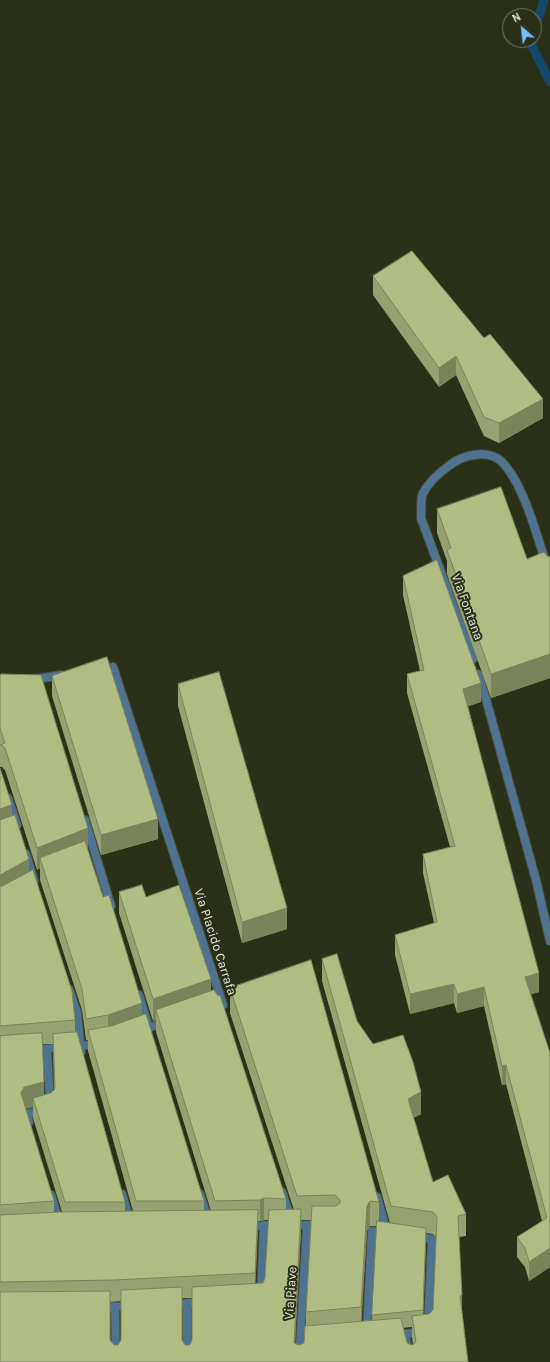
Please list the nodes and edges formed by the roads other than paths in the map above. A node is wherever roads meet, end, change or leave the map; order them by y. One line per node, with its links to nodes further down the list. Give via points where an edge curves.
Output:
1 (550, 576): 11 (street, Via Fontana, via 525,504 514,479 500,460 480,453 457,459 439,474 422,494 422,518 486,699 536,880)
2 (92, 671): 14 (street, Via Placido Carrafa, via 113,667)
3 (70, 674): 4 (street, via 42,682)
4 (21, 682)
5 (5, 787): 7 (street)
6 (83, 815): 10 (street, via 92,854)
7 (16, 832)
8 (23, 844): 9 (street)
9 (35, 883)
10 (114, 914)
11 (550, 941)
12 (67, 982): 19 (street, via 77,1012)
13 (137, 990): 16 (street)
14 (223, 1006)
15 (171, 1021): 16 (street)
16 (150, 1032): 17 (street)
17 (129, 1035)
18 (108, 1042): 19 (street)
19 (80, 1047): 20 (street); 22 (street)
20 (47, 1049): 21 (street); 23 (street, via 50,1108 26,1114)
21 (24, 1051)
22 (83, 1058)
23 (31, 1129)
24 (279, 1181): 29 (street)
25 (197, 1183): 36 (street)
26 (374, 1188): 45 (street, via 391,1233 372,1231 370,1337)
27 (120, 1189): 35 (street)
28 (49, 1190): 34 (street)
29 (293, 1225): 30 (street); 33 (street)
30 (307, 1225): 31 (street); 47 (street, Via Piave)
31 (328, 1225)
32 (241, 1226): 33 (street)
33 (264, 1226): 38 (street, via 260,1300)
34 (61, 1228)
35 (132, 1228)
36 (211, 1228)
37 (410, 1236): 45 (street, via 432,1239 428,1331)
38 (253, 1300)
39 (209, 1302): 40 (street)
40 (187, 1303): 41 (street); 49 (street)
41 (165, 1304)
42 (136, 1306): 43 (street)
43 (114, 1307): 44 (street); 48 (street)
44 (92, 1308)
45 (405, 1334): 51 (street)
46 (322, 1341): 47 (street)
47 (300, 1343): 50 (street, Via Piave)
48 (116, 1362)
49 (187, 1362)
50 (299, 1362)
51 (411, 1362)

